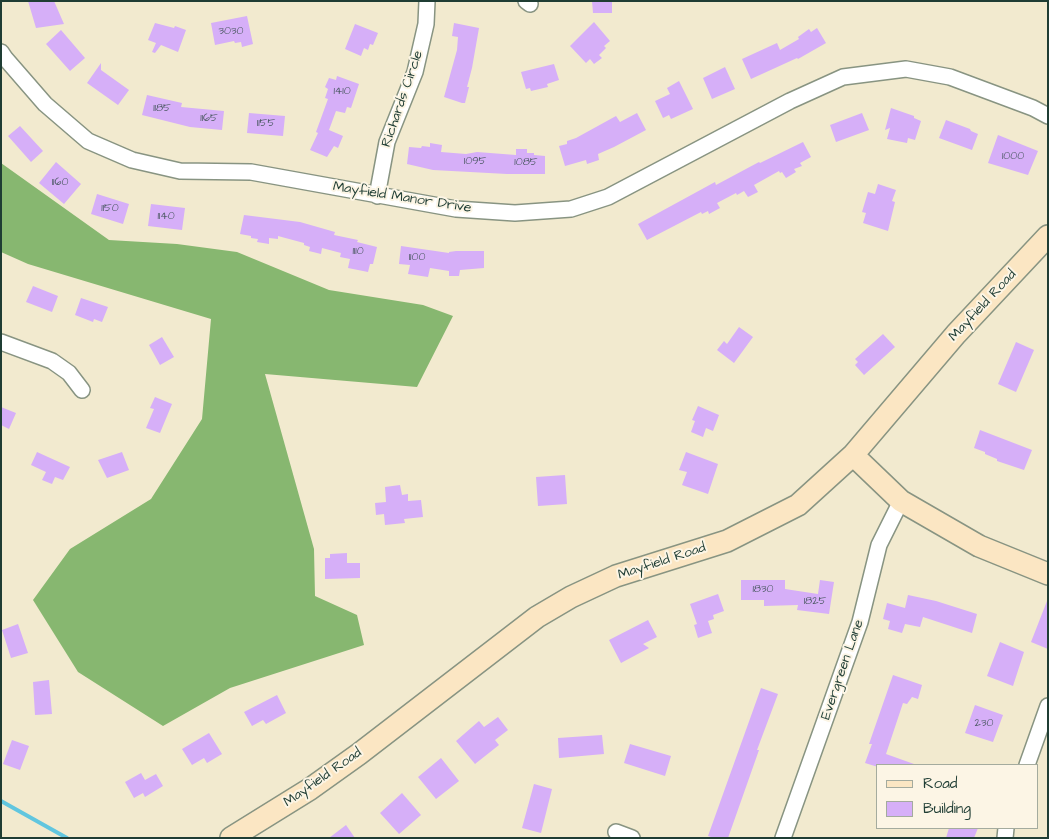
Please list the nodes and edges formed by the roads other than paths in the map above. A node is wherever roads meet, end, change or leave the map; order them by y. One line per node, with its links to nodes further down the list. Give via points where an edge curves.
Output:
1 (427, 1): 4 (street, Richards Circle, via 426,24 415,72 387,142)
2 (1, 52): 4 (street, Mayfield Manor Drive, via 45,104 88,141 132,160 180,171 251,172)
3 (1048, 116): 4 (street, Mayfield Manor Drive, via 950,78 906,69 843,77 790,101 608,197 571,210 456,209)
4 (377, 196)
5 (1048, 236): 8 (street, Mayfield Road, via 956,334)
6 (1, 342): 7 (street, via 52,361 69,373)
7 (82, 390)
8 (853, 455): 9 (street); 14 (street, Mayfield Road, via 798,505 727,541 616,576 537,617 317,784)
9 (901, 502): 10 (street, via 979,546); 16 (street, Evergreen Lane, via 879,545 860,622)
10 (1048, 574)
11 (1048, 706): 12 (street)
12 (1027, 764)
13 (616, 832): 15 (street)
14 (231, 838)
15 (632, 838)
16 (783, 838)

